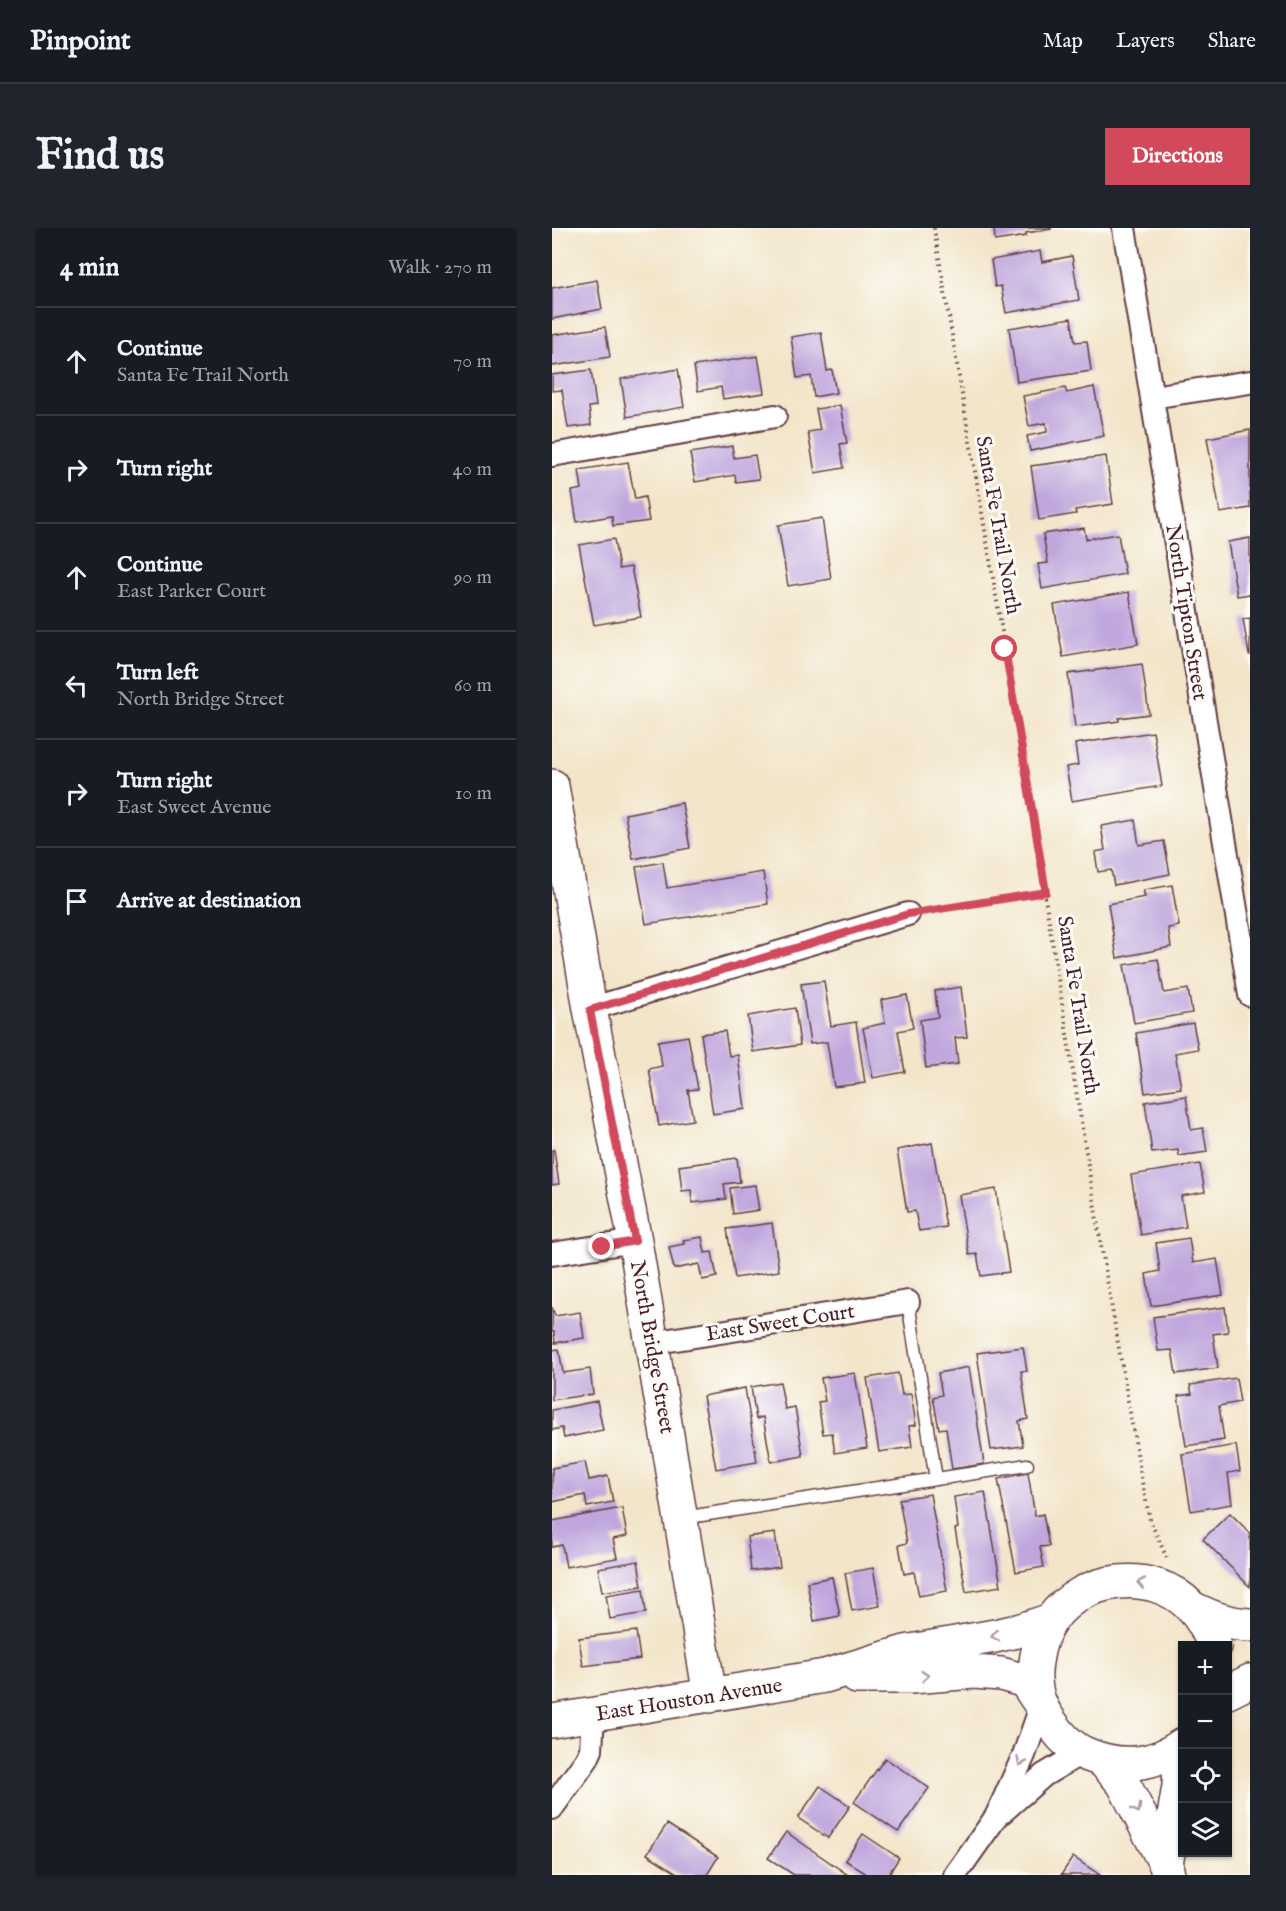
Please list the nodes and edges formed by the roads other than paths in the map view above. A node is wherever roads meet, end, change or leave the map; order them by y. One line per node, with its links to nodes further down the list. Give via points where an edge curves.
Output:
1 (1124, 228): 3 (street, North Tipton Street)
2 (1250, 382): 3 (street)
3 (1152, 398): 8 (street, North Tipton Street)
4 (775, 416): 5 (street)
5 (552, 455)
6 (552, 786): 9 (main road, North Bridge Street)
7 (908, 914): 9 (street)
8 (1250, 995)
9 (590, 1010): 10 (main road, North Bridge Street)
10 (635, 1241): 11 (street); 13 (main road, North Bridge Street)
11 (552, 1254)
12 (908, 1302): 13 (street, East Sweet Court); 15 (lane)
13 (651, 1343): 16 (main road, North Bridge Street)
14 (1027, 1465): 15 (lane)
15 (936, 1479): 16 (lane)
16 (682, 1518): 24 (main road, North Bridge Street)
17 (1190, 1605): 18 (main road, one-way to 18, via 1160,1586 1130,1581 1100,1584 1072,1598); 19 (main road, via 1213,1618); 20 (main road, via 1208,1627)
18 (1051, 1620): 21 (main road, East Houston Avenue, one-way to 21, via 995,1636 905,1652); 25 (main road, via 1038,1645 1034,1674)
19 (1250, 1625)
20 (1213, 1641)
21 (825, 1676): 24 (main road, East Houston Avenue); 25 (main road, East Houston Avenue, one-way to 25, via 1000,1674 1025,1681)
22 (1250, 1681): 23 (main road)
23 (1232, 1690)
24 (710, 1696): 26 (main road, East Houston Avenue)
25 (1040, 1704): 30 (main road, via 1057,1733); 32 (street, one-way to 32, via 1024,1755)
26 (593, 1714): 27 (main road, East Houston Avenue); 31 (street, via 591,1750)
27 (552, 1721)
28 (1178, 1748): 30 (main road, via 1157,1760 1131,1765)
29 (1182, 1749): 33 (main road)
30 (1093, 1757): 32 (street, via 1044,1775); 33 (main road, one-way to 33, via 1123,1784)
31 (552, 1808)
32 (996, 1817): 34 (street)
33 (1167, 1870)
34 (955, 1875)

